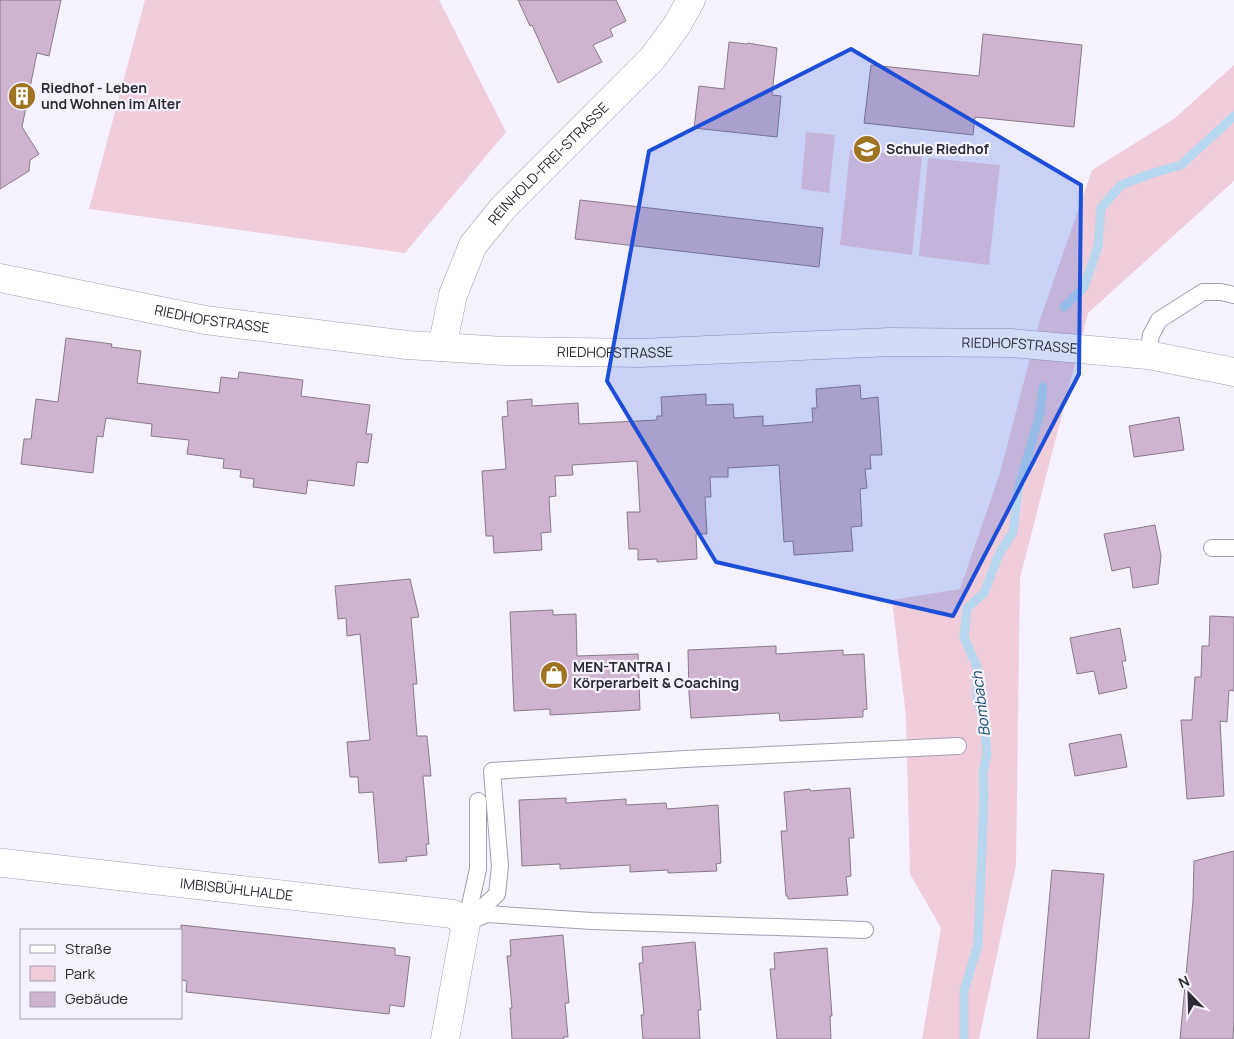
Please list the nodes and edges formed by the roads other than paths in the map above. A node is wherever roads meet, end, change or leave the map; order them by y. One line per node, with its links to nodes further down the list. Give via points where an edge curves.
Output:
1 (691, 0): 4 (street, REINHOLD-FREI-STRASSE, via 652,59 503,208 474,245 453,295)
2 (0, 278): 4 (street, RIEDHOFSTRASSE, via 205,320)
3 (1234, 295): 5 (lane, via 1203,292 1159,320 1151,335)
4 (442, 347): 5 (street, RIEDHOFSTRASSE, via 640,353 890,342 1002,343)
5 (1148, 355): 6 (street, RIEDHOFSTRASSE)
6 (1234, 372)
7 (1212, 548): 8 (lane)
8 (1234, 548)
9 (958, 746): 12 (lane, via 492,771 500,866 497,894)
10 (478, 801): 12 (lane, via 478,869)
11 (4, 864): 12 (street, IMBISBÜHLHALDE, via 453,914)
12 (466, 923): 13 (lane, via 487,914 592,921); 14 (street)
13 (865, 930)
14 (445, 1039)

